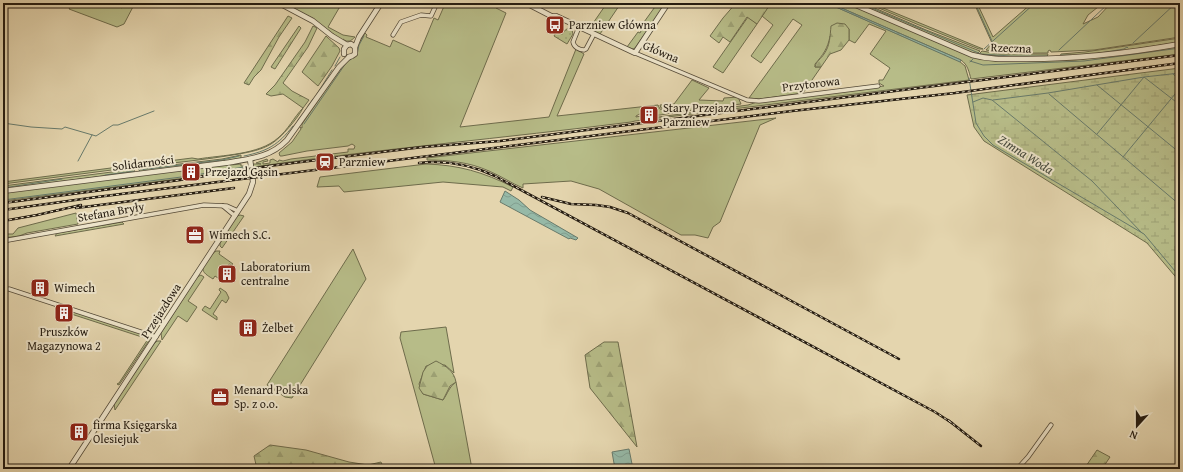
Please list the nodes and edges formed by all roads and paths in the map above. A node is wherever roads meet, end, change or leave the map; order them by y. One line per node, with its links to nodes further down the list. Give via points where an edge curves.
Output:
1 (279, 3): 11 (street, via 313,21)
2 (381, 3): 11 (street)
3 (437, 3): 9 (street, via 431,16 421,15 401,22)
4 (526, 3): 7 (street, Główna)
5 (668, 3): 12 (street)
6 (851, 3): 10 (street, Rzeczna, via 965,52 985,58 1084,58)
7 (579, 27): 8 (street, Główna); 8 (street, via 572,42 579,50 586,48)
8 (594, 34): 12 (street, Główna)
9 (393, 35)
10 (1180, 44)
11 (348, 49): 15 (street, Solidarności, via 339,67 285,142 268,154)
12 (635, 53): 14 (street, Główna)
13 (878, 86): 14 (street, Przytorowa, via 759,101)
14 (747, 100)
15 (250, 159): 16 (street, Solidarności); 17 (street, Przejazdowa, via 252,186)
16 (3, 190)
17 (237, 213): 18 (street, Stefana Bryły, via 227,206 204,205); 20 (street, Przejazdowa)
18 (3, 241)
19 (9, 289): 20 (street)
20 (156, 337): 22 (street, Przejazdowa)
21 (1051, 425): 23 (street)
22 (69, 469)
23 (1017, 469)

